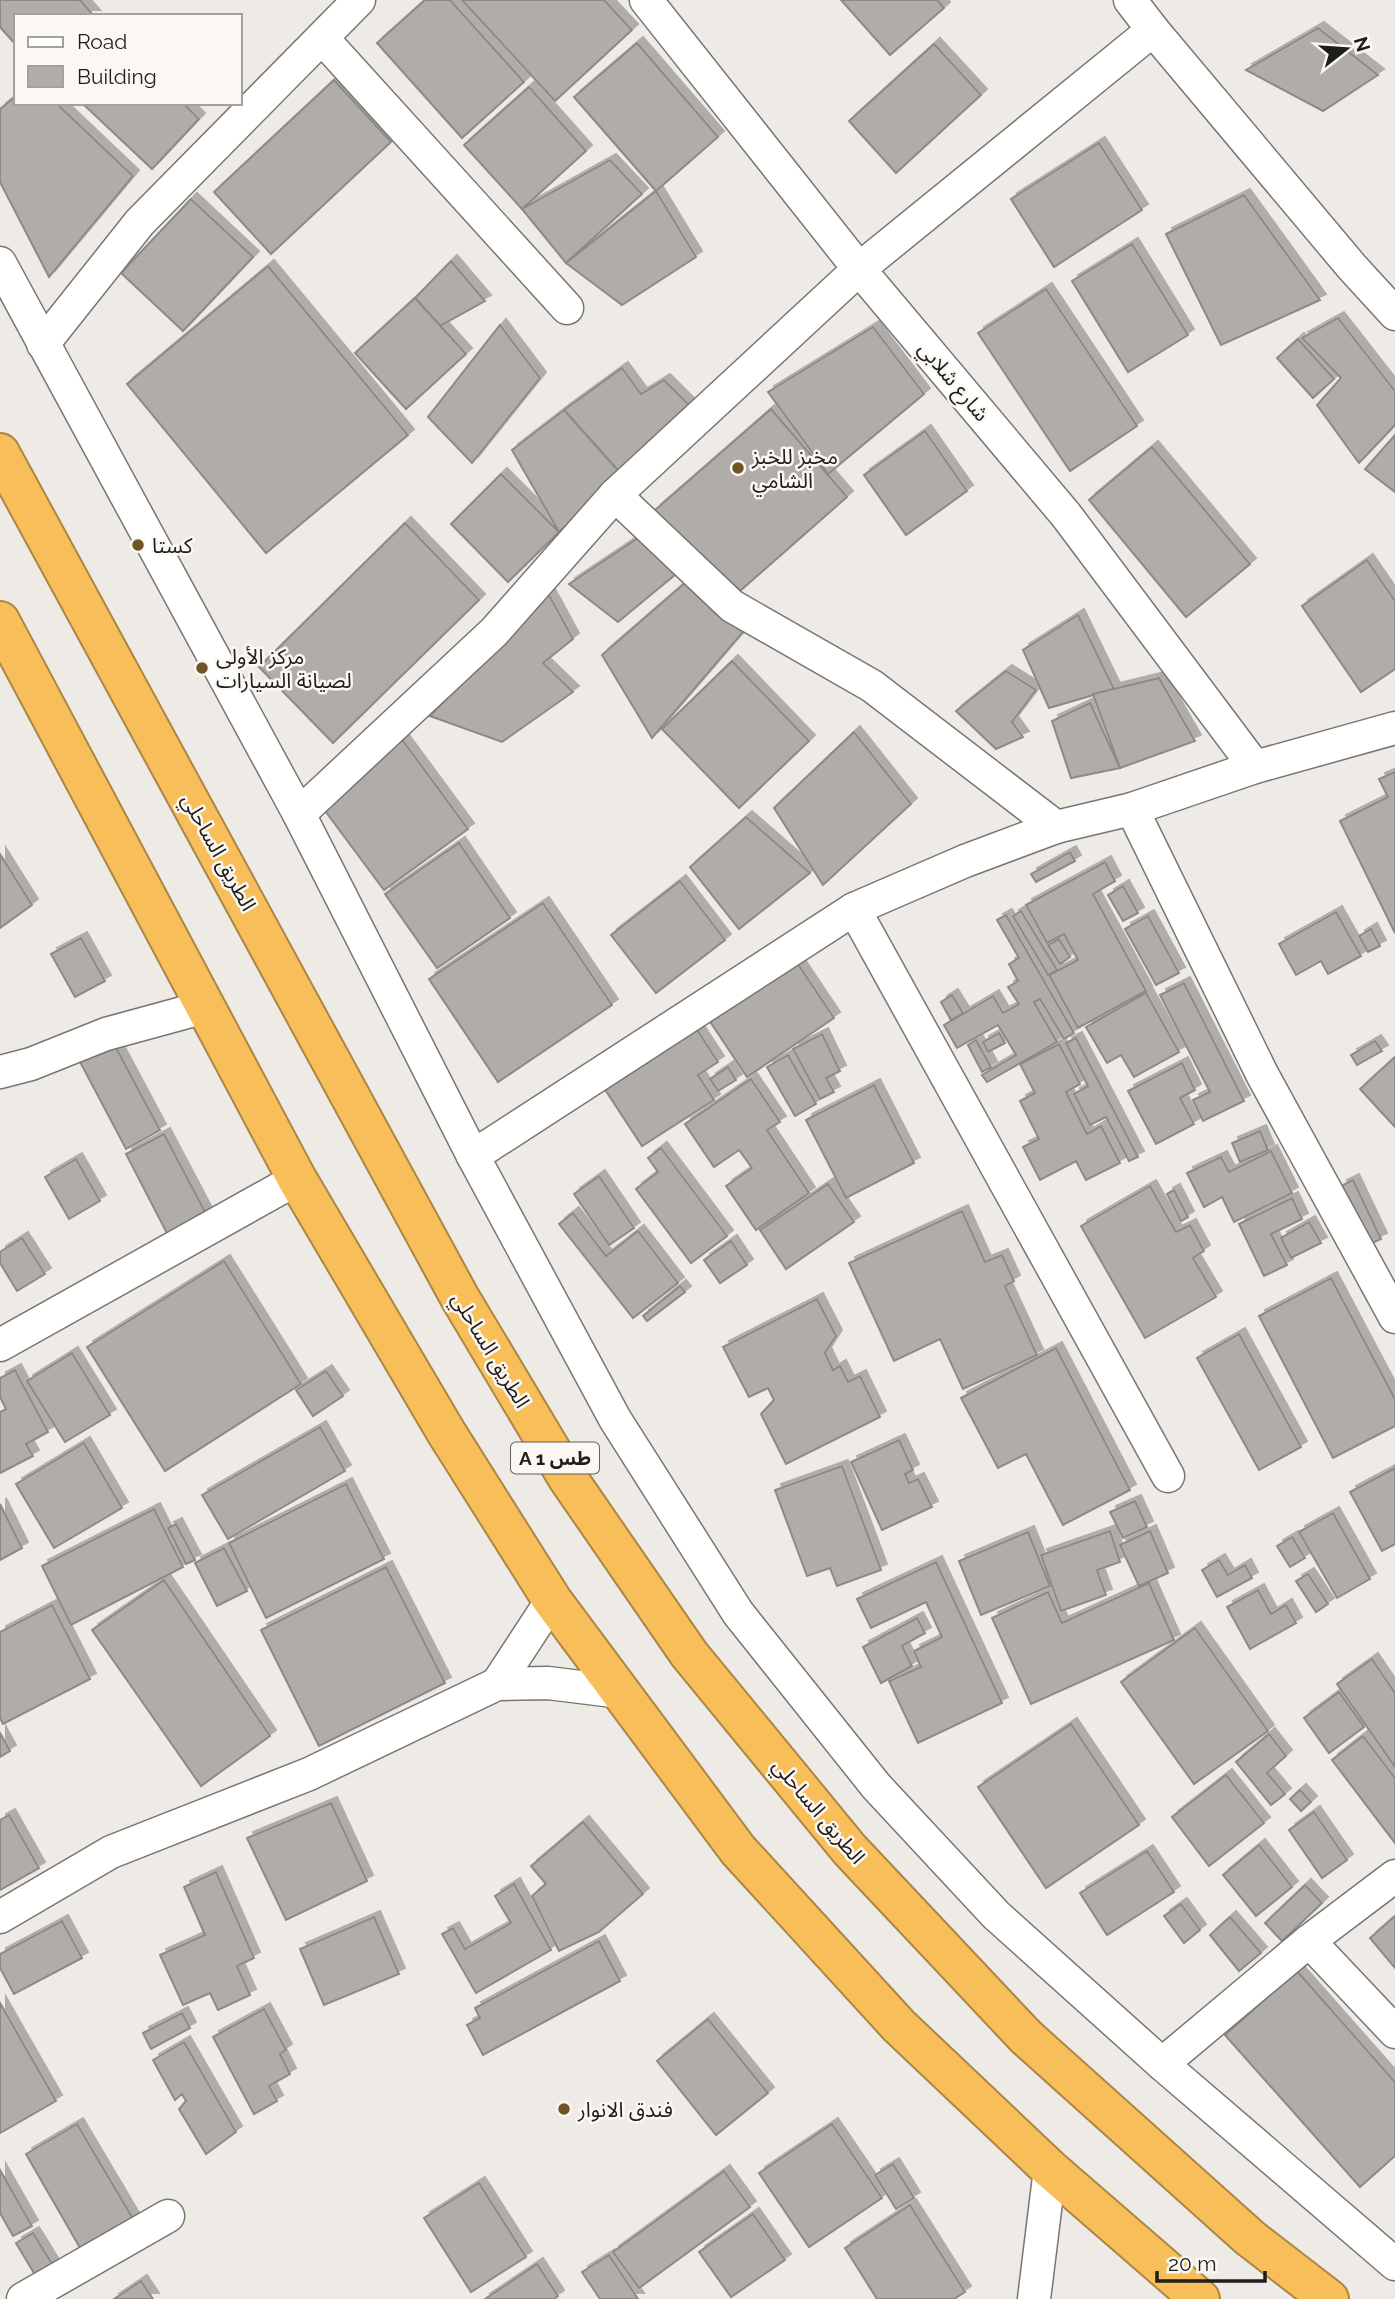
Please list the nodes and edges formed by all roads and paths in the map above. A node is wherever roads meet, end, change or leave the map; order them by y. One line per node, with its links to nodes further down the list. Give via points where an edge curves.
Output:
1 (359, 0): 5 (street)
2 (646, 0): 7 (street, شارع شلابي)
3 (1130, 0): 4 (street)
4 (1153, 30): 7 (street); 9 (street)
5 (322, 38): 8 (street); 10 (street, via 140,222)
6 (0, 263): 10 (street)
7 (859, 269): 12 (street); 15 (street, شارع شلابي, via 1066,515)
8 (567, 307)
9 (1395, 314)
10 (43, 344): 17 (street)
11 (0, 453): 41 (highway, الطريق الساحلي / A 1 طس, via 460,1298 566,1477 689,1654 850,1850 1026,2038 1250,2238)
12 (615, 495): 17 (street, via 494,632); 18 (street, via 732,606 872,685)
13 (0, 621): 20 (highway)
14 (1395, 728): 15 (street)
15 (1255, 767): 16 (street)
16 (1132, 808): 18 (street); 24 (street, via 1262,1074)
17 (299, 814): 22 (street)
18 (1056, 827): 19 (street)
19 (854, 909): 22 (street); 26 (street)
20 (205, 1007): 21 (street, via 106,1034); 23 (highway)
21 (0, 1072)
22 (473, 1156): 34 (street, via 615,1419 738,1613 876,1786 996,1915)
23 (297, 1179): 25 (street); 27 (highway, via 446,1432)
24 (1395, 1317)
25 (0, 1345)
26 (1168, 1476)
27 (552, 1600): 28 (street); 29 (highway)
28 (497, 1684): 29 (street); 31 (street, via 309,1774 111,1852)
29 (621, 1692): 35 (highway, via 737,1850 899,2026)
30 (1395, 1877): 32 (street)
31 (0, 1917)
32 (1309, 1941): 33 (street); 34 (street)
33 (1395, 2032)
34 (1162, 2064): 37 (street)
35 (1050, 2169): 39 (street); 40 (highway)
36 (168, 2216): 38 (street)
37 (1395, 2264)
38 (23, 2299)
39 (1034, 2299)
40 (1200, 2299)
41 (1329, 2299)

